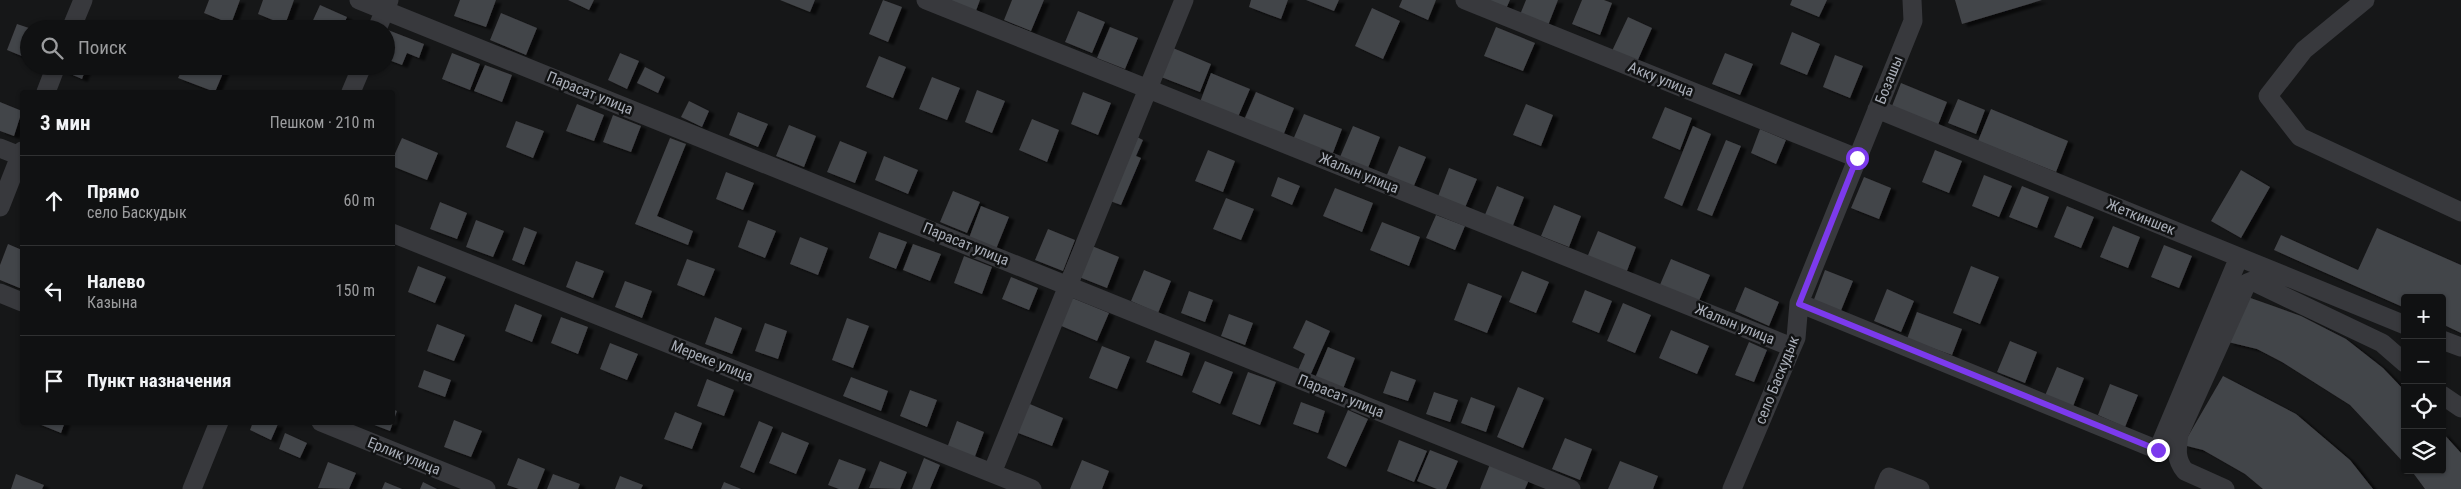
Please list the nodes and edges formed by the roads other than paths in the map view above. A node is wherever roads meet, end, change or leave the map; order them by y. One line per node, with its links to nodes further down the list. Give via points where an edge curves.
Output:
1 (83, 0): 9 (street)
2 (360, 0): 8 (street, Парасат улица)
3 (926, 0): 13 (street, Жалын улица)
4 (1184, 0): 13 (street)
5 (1465, 0): 20 (street, Акку улица)
6 (1912, 0): 16 (street, Бозашы, via 1913,21)
7 (2365, 0): 22 (street, via 2304,50 2268,96 2300,137)
8 (387, 5): 10 (street); 25 (street, Парасат улица)
9 (75, 20)
10 (381, 20)
11 (53, 75): 14 (street)
12 (359, 75): 15 (street)
13 (1148, 89): 25 (street); 31 (street, Жалын улица)
14 (47, 90)
15 (353, 90)
16 (1877, 109): 20 (street, Бозашы); 24 (street, Жеткиншек)
17 (0, 148): 18 (street)
18 (20, 153)
19 (20, 156): 21 (street)
20 (1857, 158): 28 (street, село Баскудык)
21 (0, 207)
22 (2461, 212)
23 (395, 234): 38 (street, Мереке улица)
24 (2238, 257): 28 (street, via 2158,450); 29 (street, Жеткиншек)
25 (1068, 286): 38 (street); 43 (street, Парасат улица)
26 (0, 293): 27 (street)
27 (20, 301)
28 (1799, 304): 31 (street, село Баскудык, via 1796,338)
29 (2401, 323)
30 (2446, 342): 32 (street)
31 (1792, 347): 44 (street, село Баскудык)
32 (2461, 348)
33 (2401, 360): 46 (street, via 2382,343 2252,281 2247,283 2179,434 2176,450 2185,471)
34 (2446, 398): 35 (street)
35 (2461, 408)
36 (218, 425): 40 (street)
37 (328, 425): 41 (street, Ерлик улица)
38 (992, 473): 42 (street, Мереке улица)
39 (1886, 483): 45 (street)
40 (192, 489)
41 (486, 489)
42 (1032, 489)
43 (1572, 489)
44 (1732, 489)
45 (1920, 489)
46 (2225, 489)

